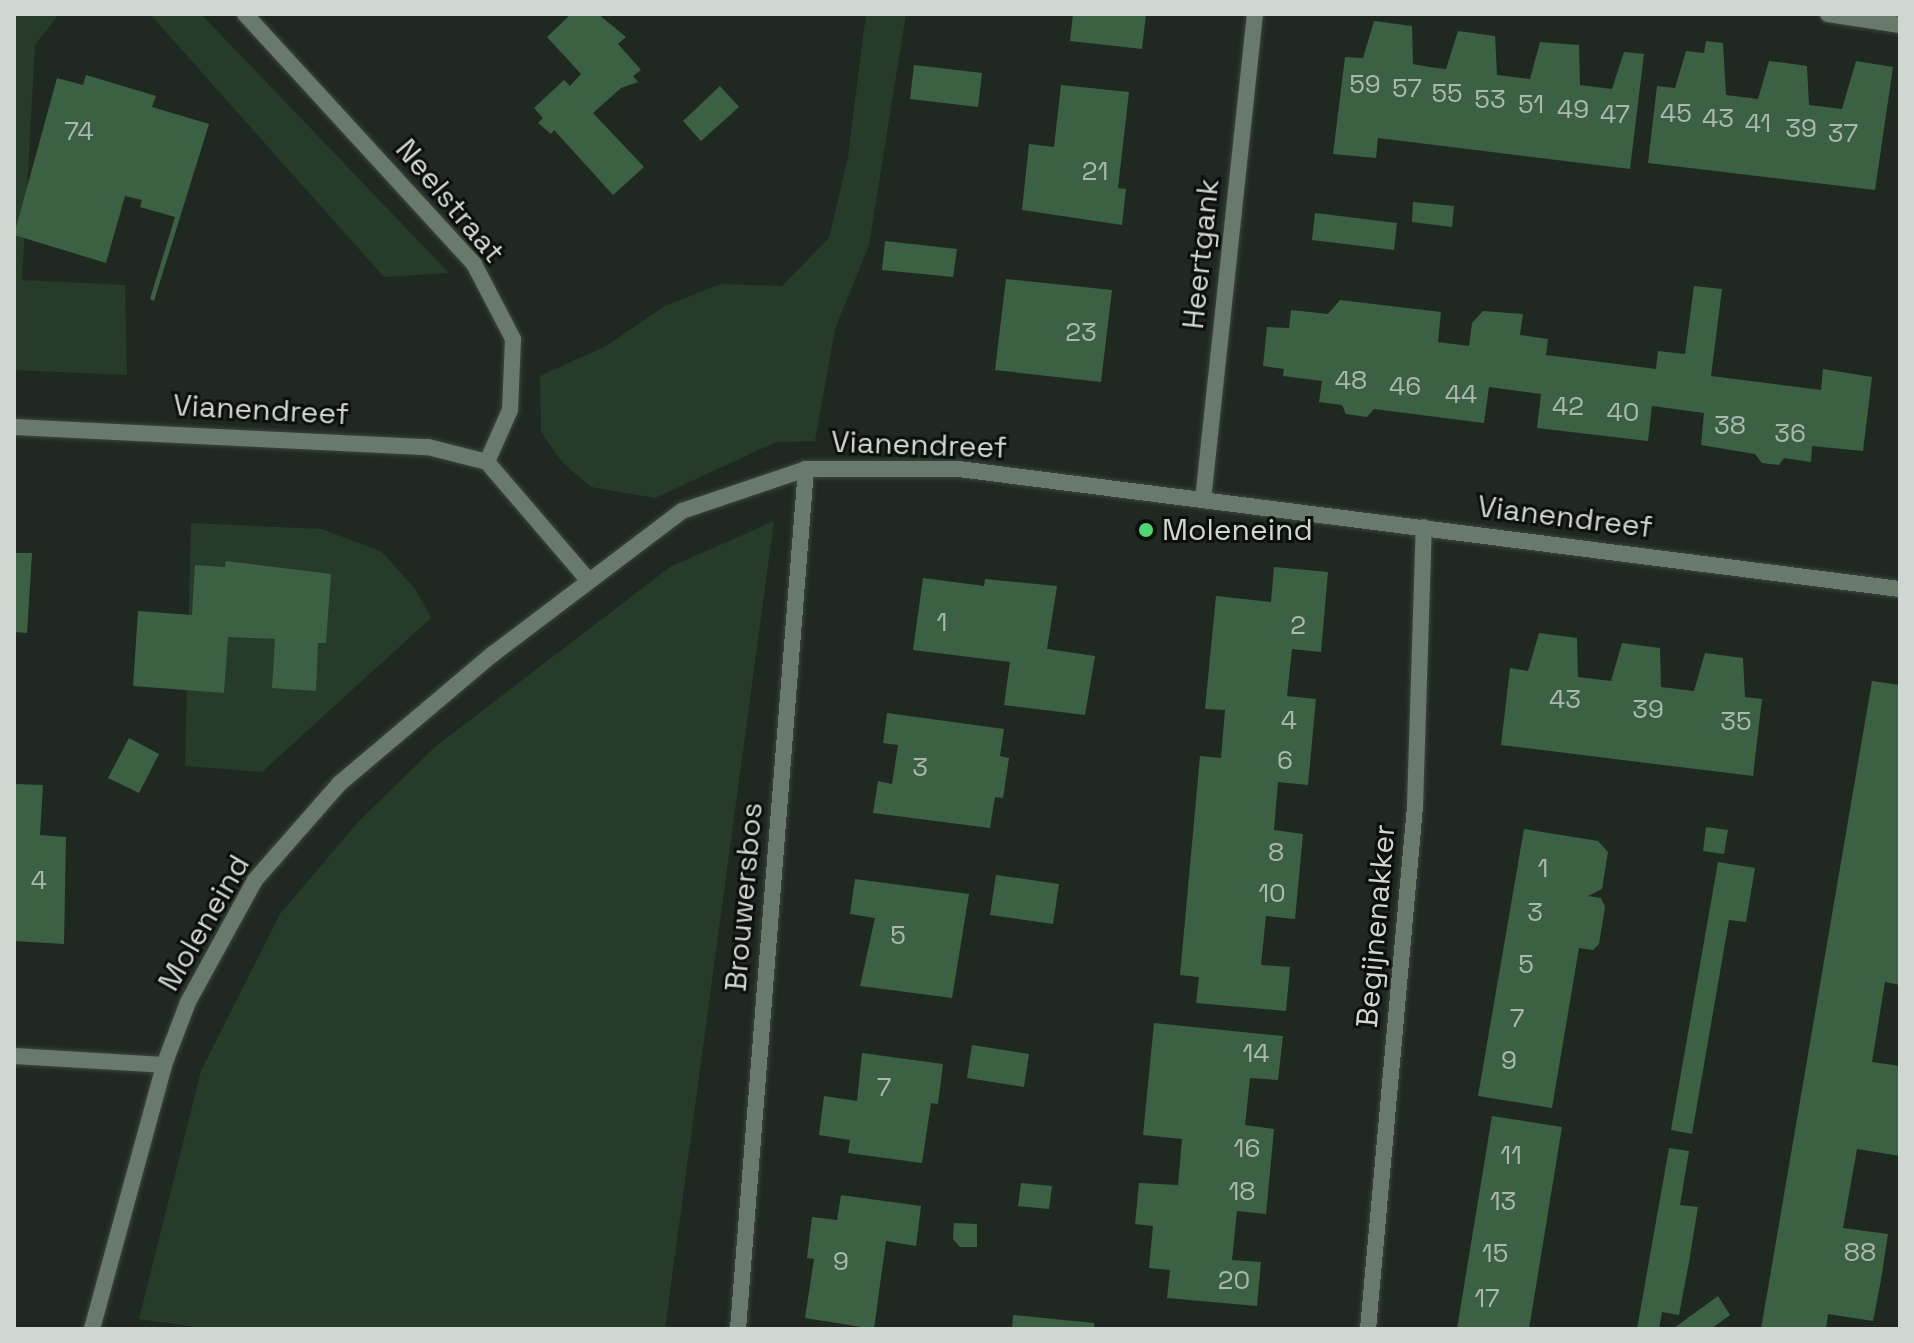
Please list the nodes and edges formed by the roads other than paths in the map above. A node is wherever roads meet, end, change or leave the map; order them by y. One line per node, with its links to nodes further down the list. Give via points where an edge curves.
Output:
1 (245, 14): 6 (street, Neelstraat, via 474,264 513,339 510,410)
2 (1255, 14): 8 (street, Heertgank)
3 (1828, 14): 4 (street)
4 (1900, 25)
5 (14, 427): 6 (street, Vianendreef, via 428,447)
6 (487, 462): 10 (street)
7 (806, 469): 8 (street, Vianendreef, via 959,469); 10 (street, Vianendreef, via 682,511); 15 (street, Brouwersbos)
8 (1203, 500): 9 (street, Vianendreef)
9 (1424, 527): 11 (street, Vianendreef); 16 (street, Begijnenakker, via 1415,806)
10 (588, 580): 13 (street, Moleneind, via 339,784 265,868 188,1002)
11 (1900, 589)
12 (14, 1056): 13 (street)
13 (164, 1065): 14 (street, Moleneind)
14 (92, 1329)
15 (738, 1329)
16 (1368, 1329)

